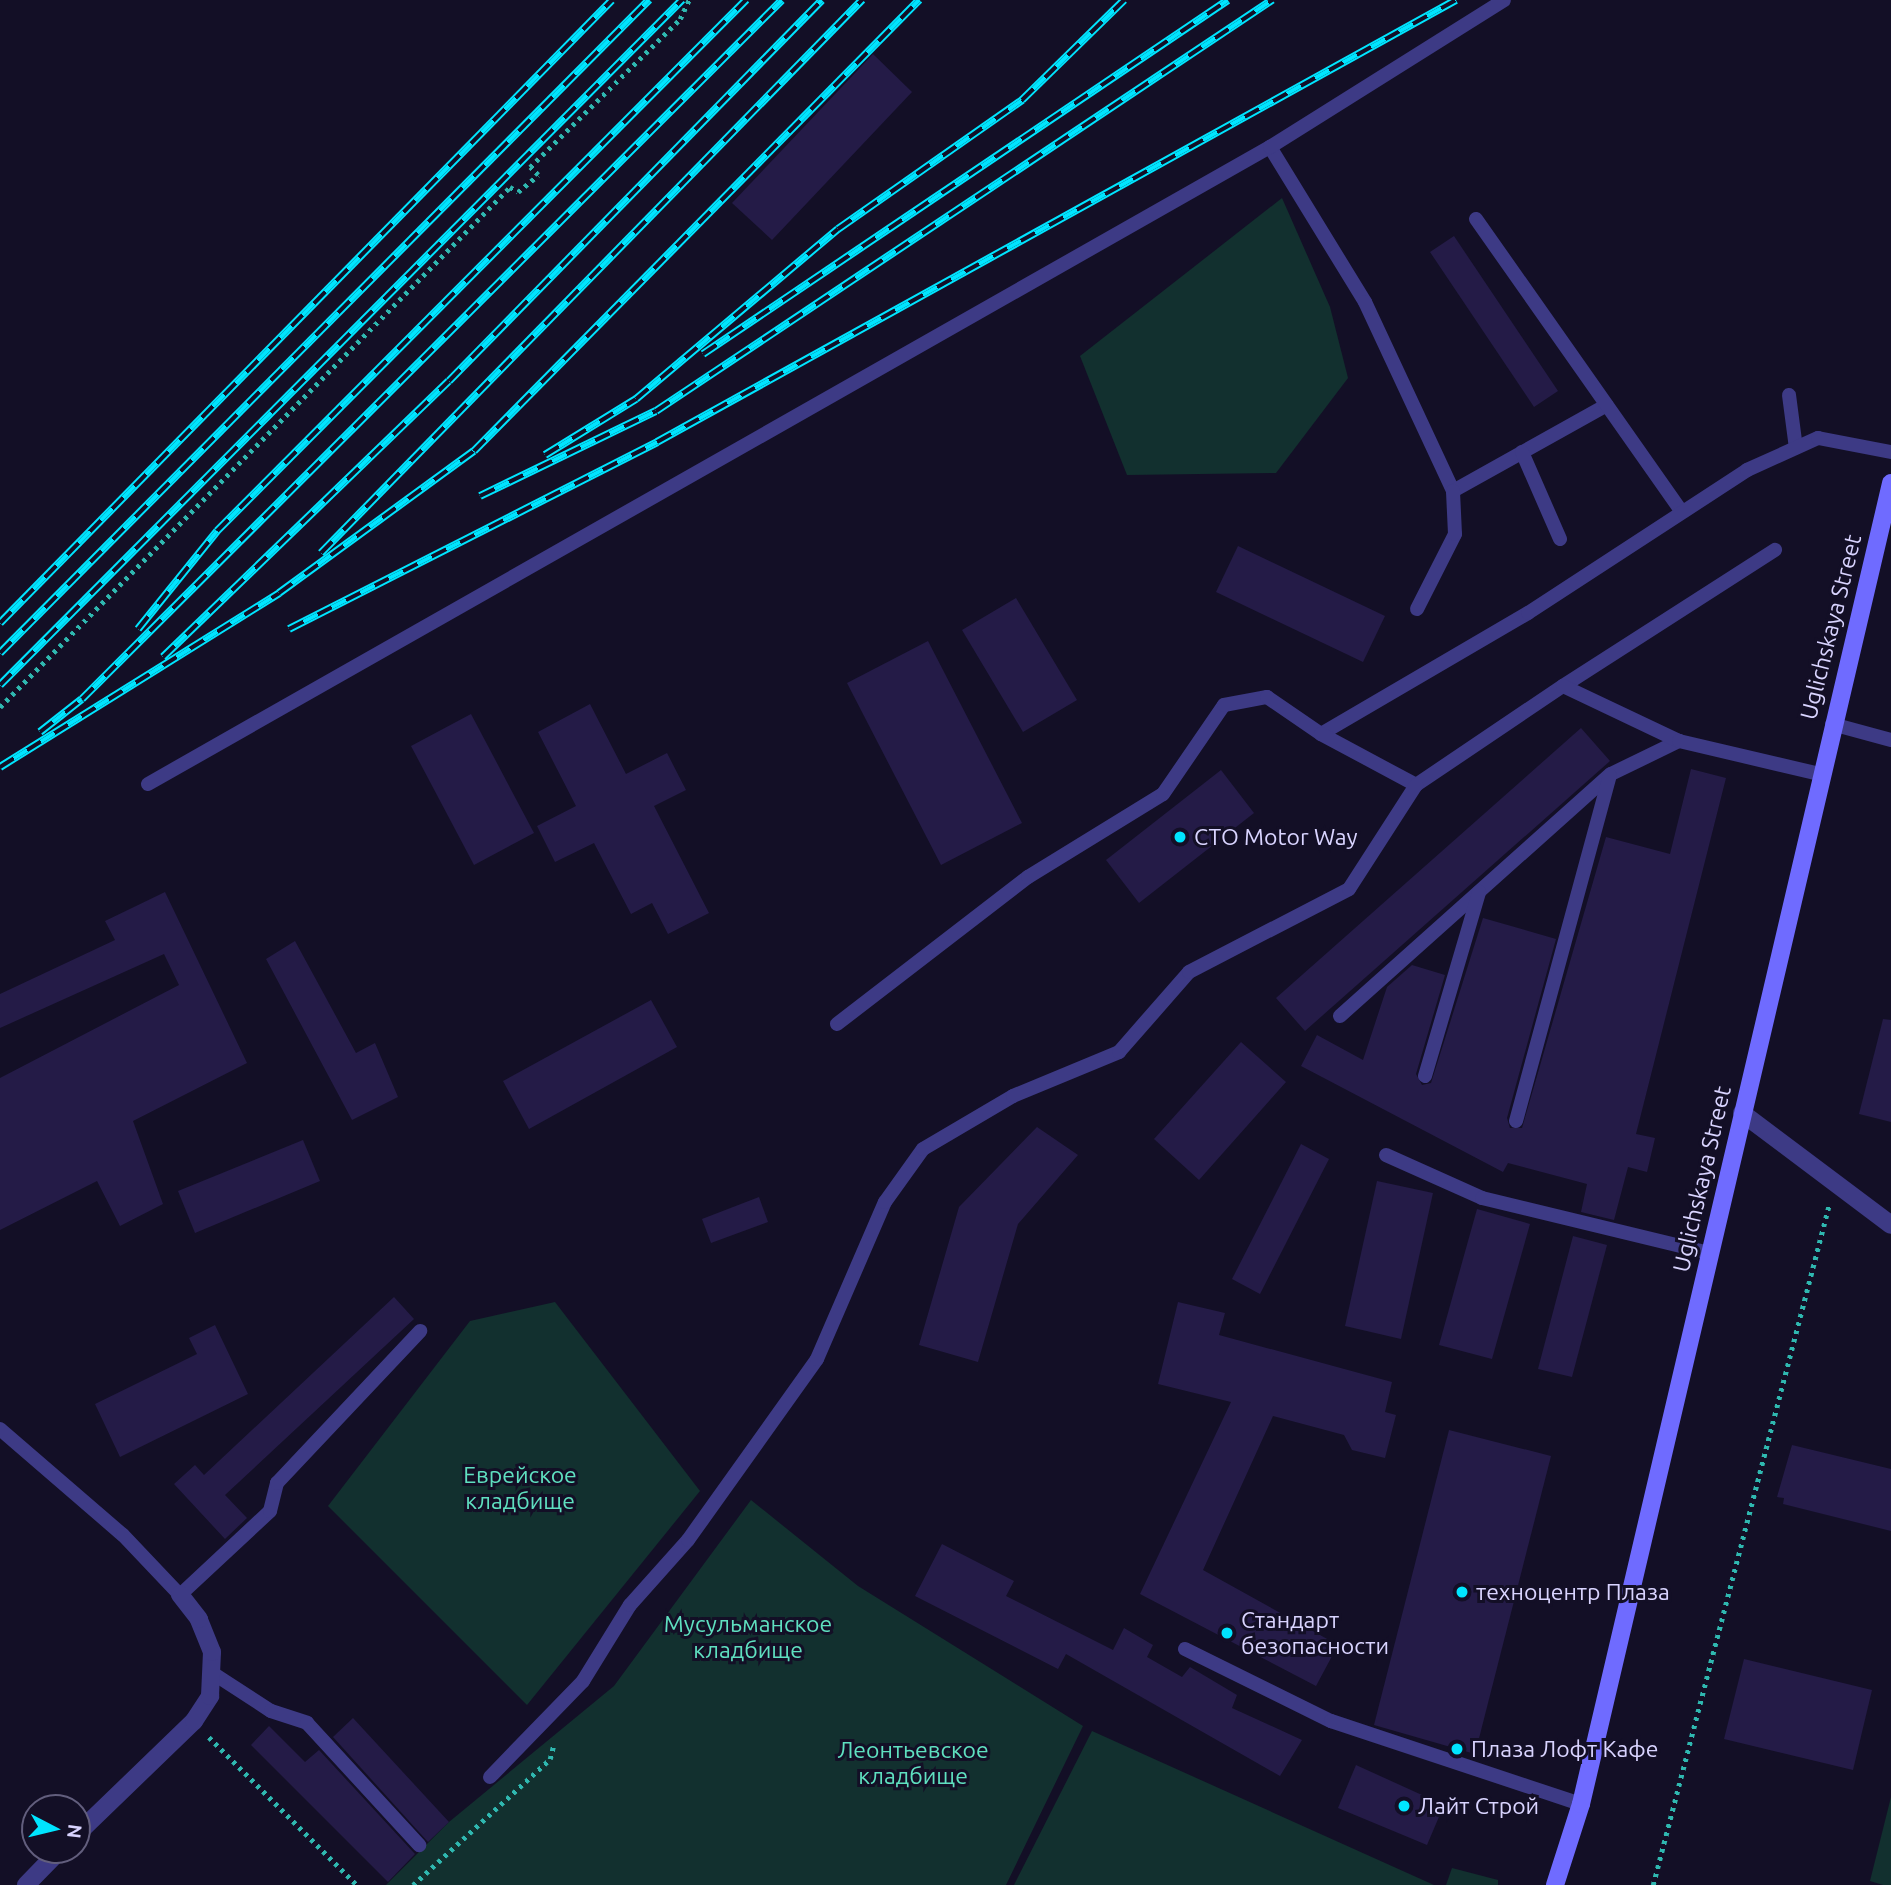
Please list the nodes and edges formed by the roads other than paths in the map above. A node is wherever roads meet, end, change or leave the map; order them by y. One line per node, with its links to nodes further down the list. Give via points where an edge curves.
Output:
1 (1504, 0): 2 (lane)
2 (1270, 147): 10 (lane, via 1365,302); 22 (lane)
3 (1476, 219): 5 (lane)
4 (1789, 396): 6 (lane)
5 (1607, 405): 7 (lane); 11 (lane)
6 (1796, 448): 8 (lane, via 1818,438); 11 (lane)
7 (1522, 452): 10 (lane); 12 (lane)
8 (1891, 452)
9 (1891, 483): 16 (main road, Uglichskaya Street)
10 (1452, 491): 14 (lane, via 1455,534)
11 (1680, 509): 17 (lane, via 1528,613)
12 (1560, 539)
13 (1776, 550): 15 (lane)
14 (1416, 609)
15 (1563, 686): 19 (lane); 23 (lane)
16 (1832, 724): 18 (lane); 21 (main road, Uglichskaya Street)
17 (1321, 734): 23 (lane); 26 (lane, via 1267,697 1224,705 1163,794 1028,877)
18 (1891, 740)
19 (1679, 741): 20 (lane); 21 (lane)
20 (1611, 774): 24 (lane); 29 (lane)
21 (1820, 774): 28 (main road, Uglichskaya Street)
22 (148, 783)
23 (1416, 785): 38 (lane, via 1349,889 1189,972 1119,1052 1013,1096 923,1149 885,1202 817,1359 565,1700)
24 (1479, 891): 25 (lane); 27 (lane)
25 (1340, 1016)
26 (836, 1024)
27 (1425, 1076)
28 (1742, 1113): 31 (street, via 1834,1184); 32 (main road, Uglichskaya Street)
29 (1516, 1121)
30 (1386, 1155): 32 (lane, via 1482,1198)
31 (1888, 1216)
32 (1710, 1253): 39 (main road, Uglichskaya Street)
33 (419, 1331): 35 (lane, via 277,1483 270,1511)
34 (0, 1429): 35 (lane, via 124,1535)
35 (180, 1595): 37 (street, via 199,1619)
36 (1185, 1650): 39 (lane, via 1331,1721)
37 (214, 1674): 40 (street, via 194,1721); 41 (lane, via 271,1711 307,1723)
38 (491, 1777)
39 (1581, 1804): 44 (main road, Uglichskaya Street)
40 (91, 1820)
41 (419, 1845)
42 (47, 1864): 43 (street)
43 (26, 1885)
44 (1555, 1885)

